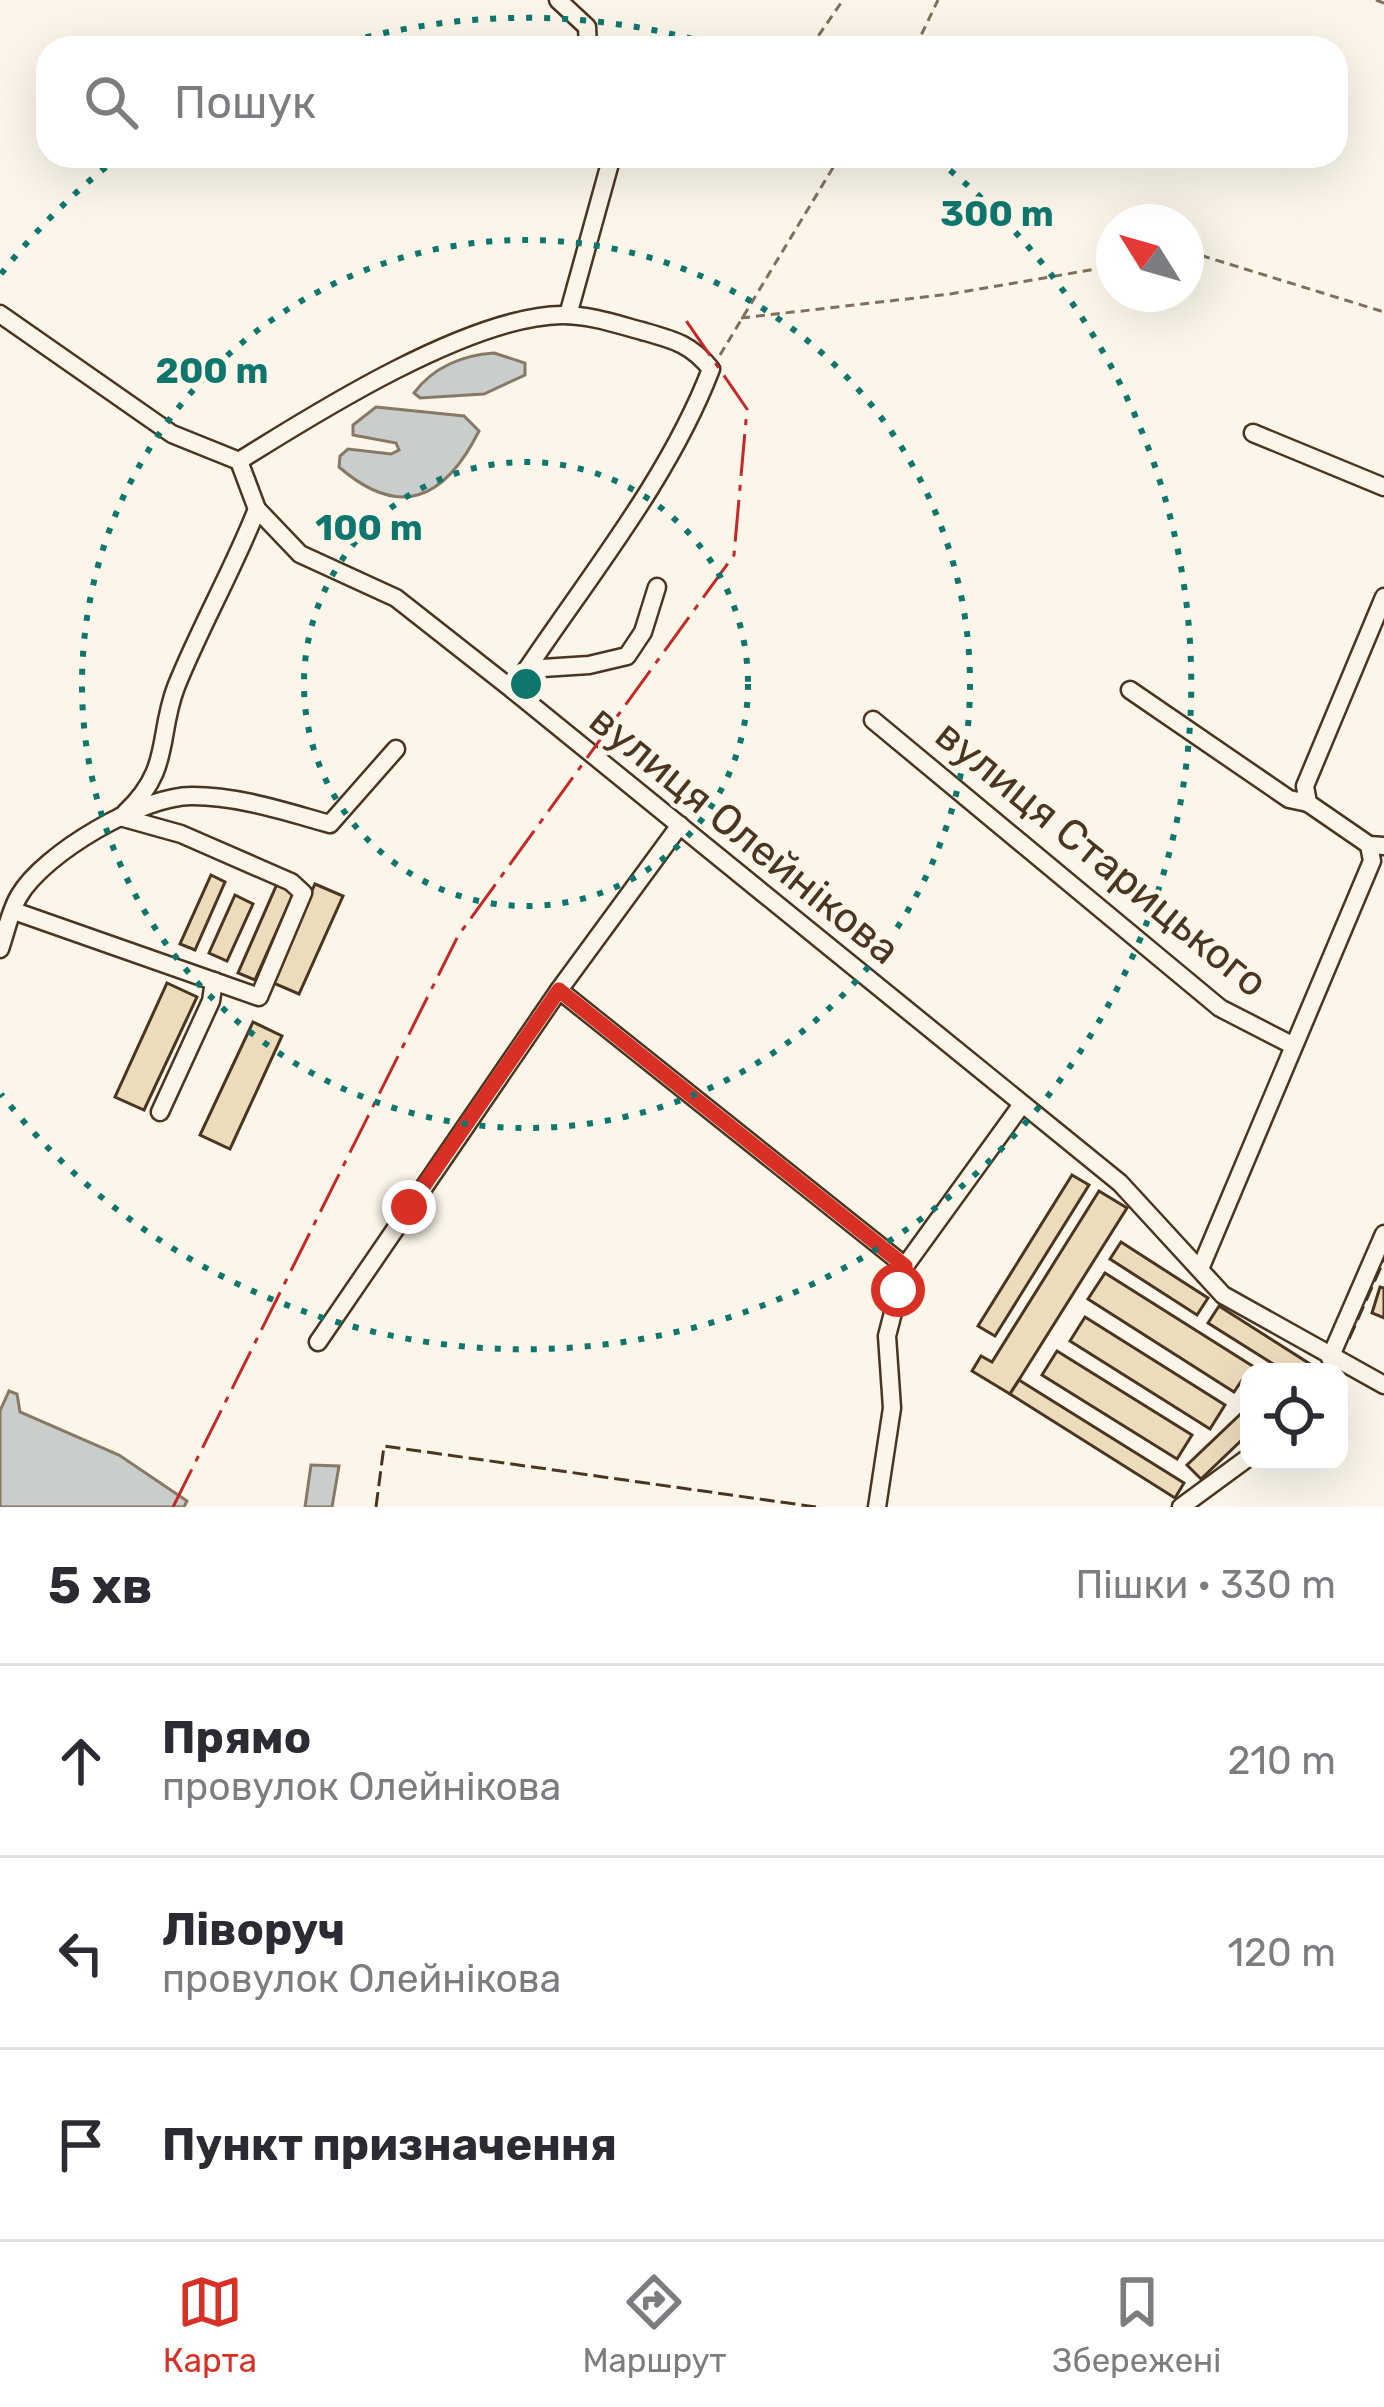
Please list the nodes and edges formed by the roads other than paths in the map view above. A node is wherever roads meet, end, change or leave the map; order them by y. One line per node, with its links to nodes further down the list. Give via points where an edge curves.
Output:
1 (558, 0): 2 (street)
2 (587, 36)
3 (609, 168): 5 (street)
4 (0, 314): 7 (street, via 172,434)
5 (568, 315): 7 (street, via 484,333 321,410); 12 (street, via 692,345 711,369 634,508)
6 (1253, 433): 8 (street)
7 (239, 461): 9 (street, вулиця Олейнікова)
8 (1384, 487)
9 (257, 509): 13 (street, вулиця Олейнікова, via 300,554 396,598); 18 (street, via 175,691 146,793)
10 (657, 587): 12 (street, via 627,656)
11 (1384, 597): 17 (street, via 1305,786)
12 (527, 668): 13 (street)
13 (513, 690): 19 (street, вулиця Олейнікова)
14 (1130, 690): 17 (street, via 1289,799)
15 (873, 720): 25 (street, вулиця Старицького, via 1220,1008)
16 (396, 749): 18 (street, via 330,824 189,795)
17 (1308, 803): 20 (street)
18 (120, 817): 21 (street, via 54,857); 23 (street, via 181,834 303,893 259,997)
19 (680, 825): 24 (street); 26 (street, вулиця Олейнікова)
20 (1376, 845): 25 (street)
21 (8, 913): 22 (street); 23 (street)
22 (0, 949)
23 (214, 981): 27 (street)
24 (559, 990): 29 (street); 31 (street)
25 (1292, 1046): 30 (street)
26 (1020, 1107): 29 (street); 30 (street, вулиця Олейнікова, via 1120,1184)
27 (160, 1112)
28 (1384, 1234): 33 (street)
29 (905, 1266): 37 (street, via 887,1336 892,1408)
30 (1200, 1269): 32 (street, вулиця Олейнікова, via 1223,1295)
31 (318, 1342)
32 (1333, 1363)
33 (1337, 1363)
34 (1348, 1370): 35 (street, вулиця Олейнікова)
35 (1384, 1385)
36 (1240, 1463): 38 (street)
37 (877, 1507)
38 (1181, 1507)

